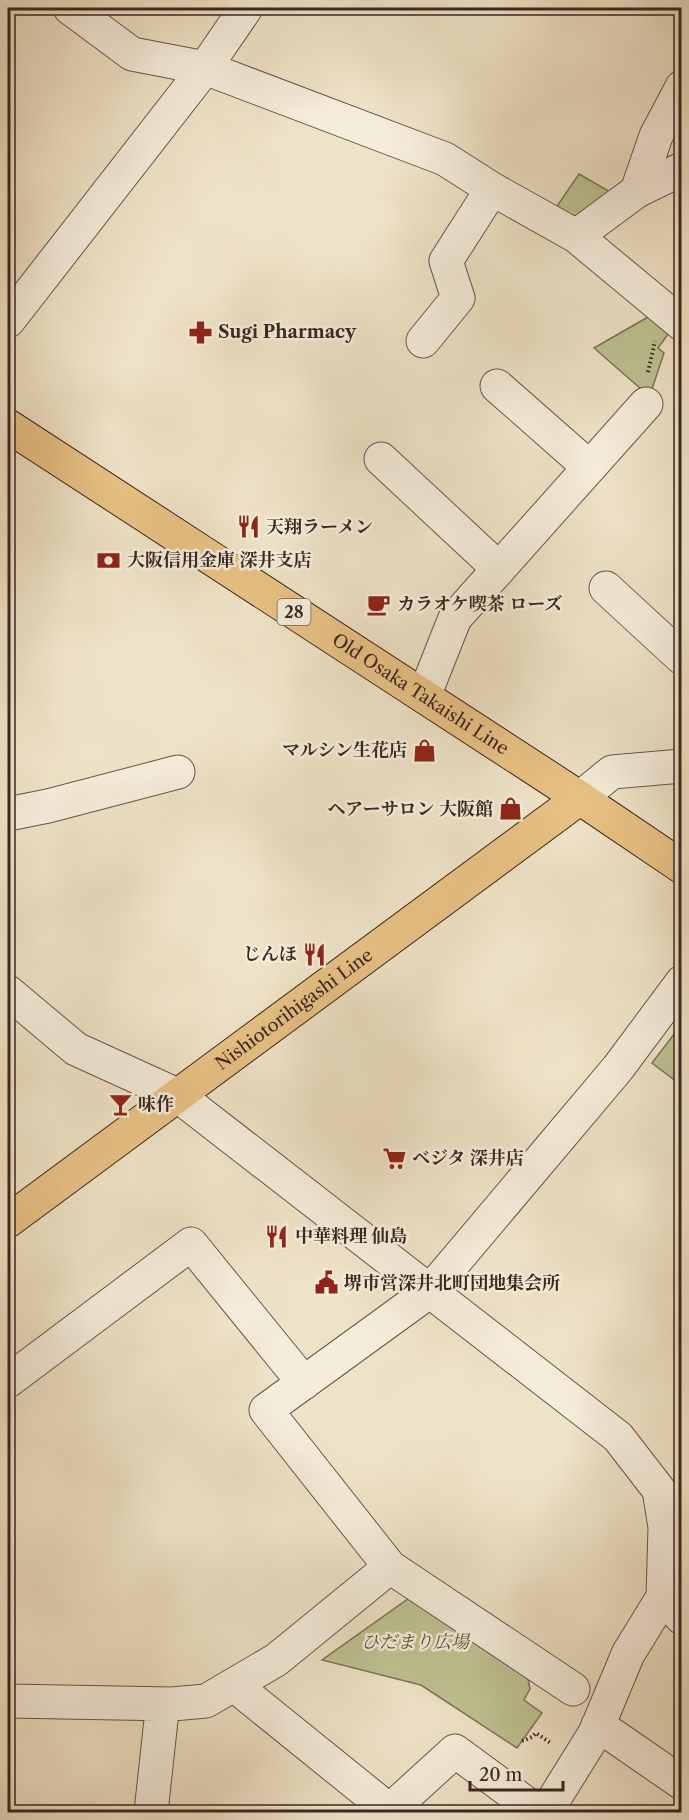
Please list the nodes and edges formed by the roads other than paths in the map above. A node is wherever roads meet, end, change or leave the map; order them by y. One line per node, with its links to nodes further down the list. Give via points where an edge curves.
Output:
1 (70, 8): 3 (street, via 132,54)
2 (246, 8): 3 (street)
3 (205, 68): 6 (street, via 445,159); 9 (street)
4 (681, 87): 7 (street, via 656,136)
5 (681, 169): 7 (street)
6 (492, 189): 8 (street); 11 (street, via 446,261 458,298)
7 (636, 191): 8 (street)
8 (576, 236): 10 (street)
9 (8, 321)
10 (669, 329)
11 (423, 341)
12 (496, 387): 16 (street)
13 (647, 389): 16 (street)
14 (8, 426): 20 (main road, Old Osaka Takaishi Line / 28)
15 (381, 459): 17 (street)
16 (589, 467): 17 (street)
17 (499, 569): 20 (street, via 455,618)
18 (606, 588): 19 (street)
19 (681, 658)
20 (424, 696): 23 (main road, Old Osaka Takaishi Line / 28)
21 (681, 766): 23 (street, via 612,772)
22 (178, 772): 24 (street)
23 (580, 798): 25 (main road, Old Osaka Takaishi Line / 28); 28 (main road, Nishiotorihigashi Line)
24 (8, 814)
25 (681, 867)
26 (681, 982): 30 (street, via 618,1068)
27 (8, 992): 28 (street, via 76,1049)
28 (177, 1095): 29 (main road, Nishiotorihigashi Line); 30 (street)
29 (8, 1221)
30 (430, 1291): 32 (street); 34 (street, via 618,1437 660,1490)
31 (8, 1381): 32 (street, via 191,1244)
32 (304, 1383): 33 (street, via 266,1410)
33 (390, 1567): 35 (street, via 276,1660); 36 (street)
34 (672, 1607): 39 (street, via 628,1654)
35 (234, 1685): 38 (street, via 206,1701); 42 (street)
36 (573, 1689)
37 (8, 1701): 38 (street)
38 (160, 1704): 41 (street)
39 (598, 1725): 40 (street); 44 (street)
40 (681, 1783)
41 (151, 1812)
42 (389, 1812): 43 (street, via 455,1750)
43 (538, 1812)
44 (546, 1812)

